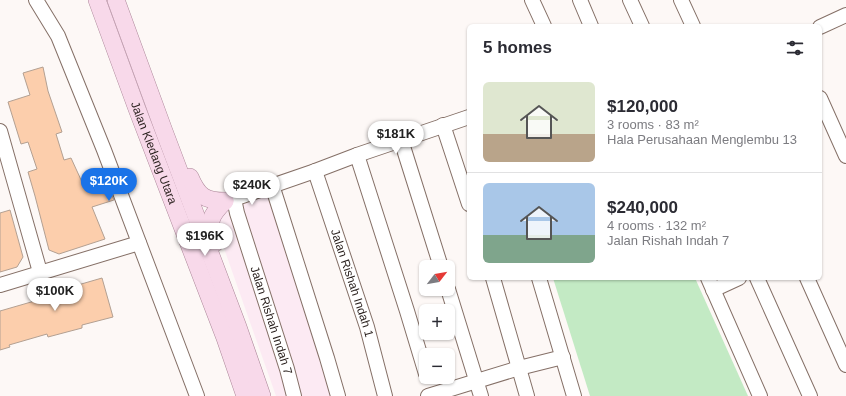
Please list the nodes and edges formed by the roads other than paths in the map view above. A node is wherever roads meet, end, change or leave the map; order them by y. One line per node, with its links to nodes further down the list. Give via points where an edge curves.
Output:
1 (36, 0): 26 (street, via 58,36)
2 (96, 0): 45 (main road, Jalan Kledang Utara)
3 (116, 0): 14 (main road, Jalan Kledang Utara)
4 (532, 0): 9 (street)
5 (580, 0): 10 (street)
6 (630, 0): 11 (street)
7 (681, 0): 12 (street)
8 (846, 15): 13 (street)
9 (543, 24)
10 (590, 24)
11 (641, 24)
12 (691, 24)
13 (822, 26)
14 (135, 51): 25 (main road, via 158,96 191,179 200,195 217,201); 37 (main road, Jalan Kledang Utara)
15 (822, 102): 21 (street)
16 (467, 118): 17 (street)
17 (443, 125): 19 (street); 24 (street)
18 (0, 130): 28 (street)
19 (401, 140): 20 (street); 27 (street)
20 (357, 155): 22 (street); 38 (street)
21 (846, 156)
22 (315, 171): 23 (street); 49 (street, Jalan Rishah Indah 1, via 367,327)
23 (272, 185): 25 (street); 48 (street)
24 (467, 198)
25 (230, 200): 37 (main road, via 216,211 210,224 230,284 238,314); 47 (street, Jalan Rishah Indah 7, via 237,213)
26 (139, 243): 28 (street); 44 (street)
27 (439, 260)
28 (40, 272): 34 (street)
29 (494, 280): 41 (street)
30 (540, 280): 39 (street)
31 (729, 280): 35 (street)
32 (758, 280): 55 (street)
33 (808, 280): 40 (street)
34 (0, 284)
35 (710, 284): 54 (street)
36 (450, 296): 42 (street)
37 (238, 327): 46 (main road, Jalan Kledang Utara)
38 (419, 350)
39 (563, 357): 41 (street); 53 (street)
40 (846, 365)
41 (519, 368): 42 (street); 52 (street)
42 (476, 380): 50 (street); 51 (street)
43 (428, 384): 50 (street)
44 (197, 396)
45 (245, 396)
46 (262, 396)
47 (294, 396)
48 (338, 396)
49 (386, 396)
50 (431, 396)
51 (480, 396)
52 (527, 396)
53 (574, 396)
54 (760, 396)
55 (810, 396)

